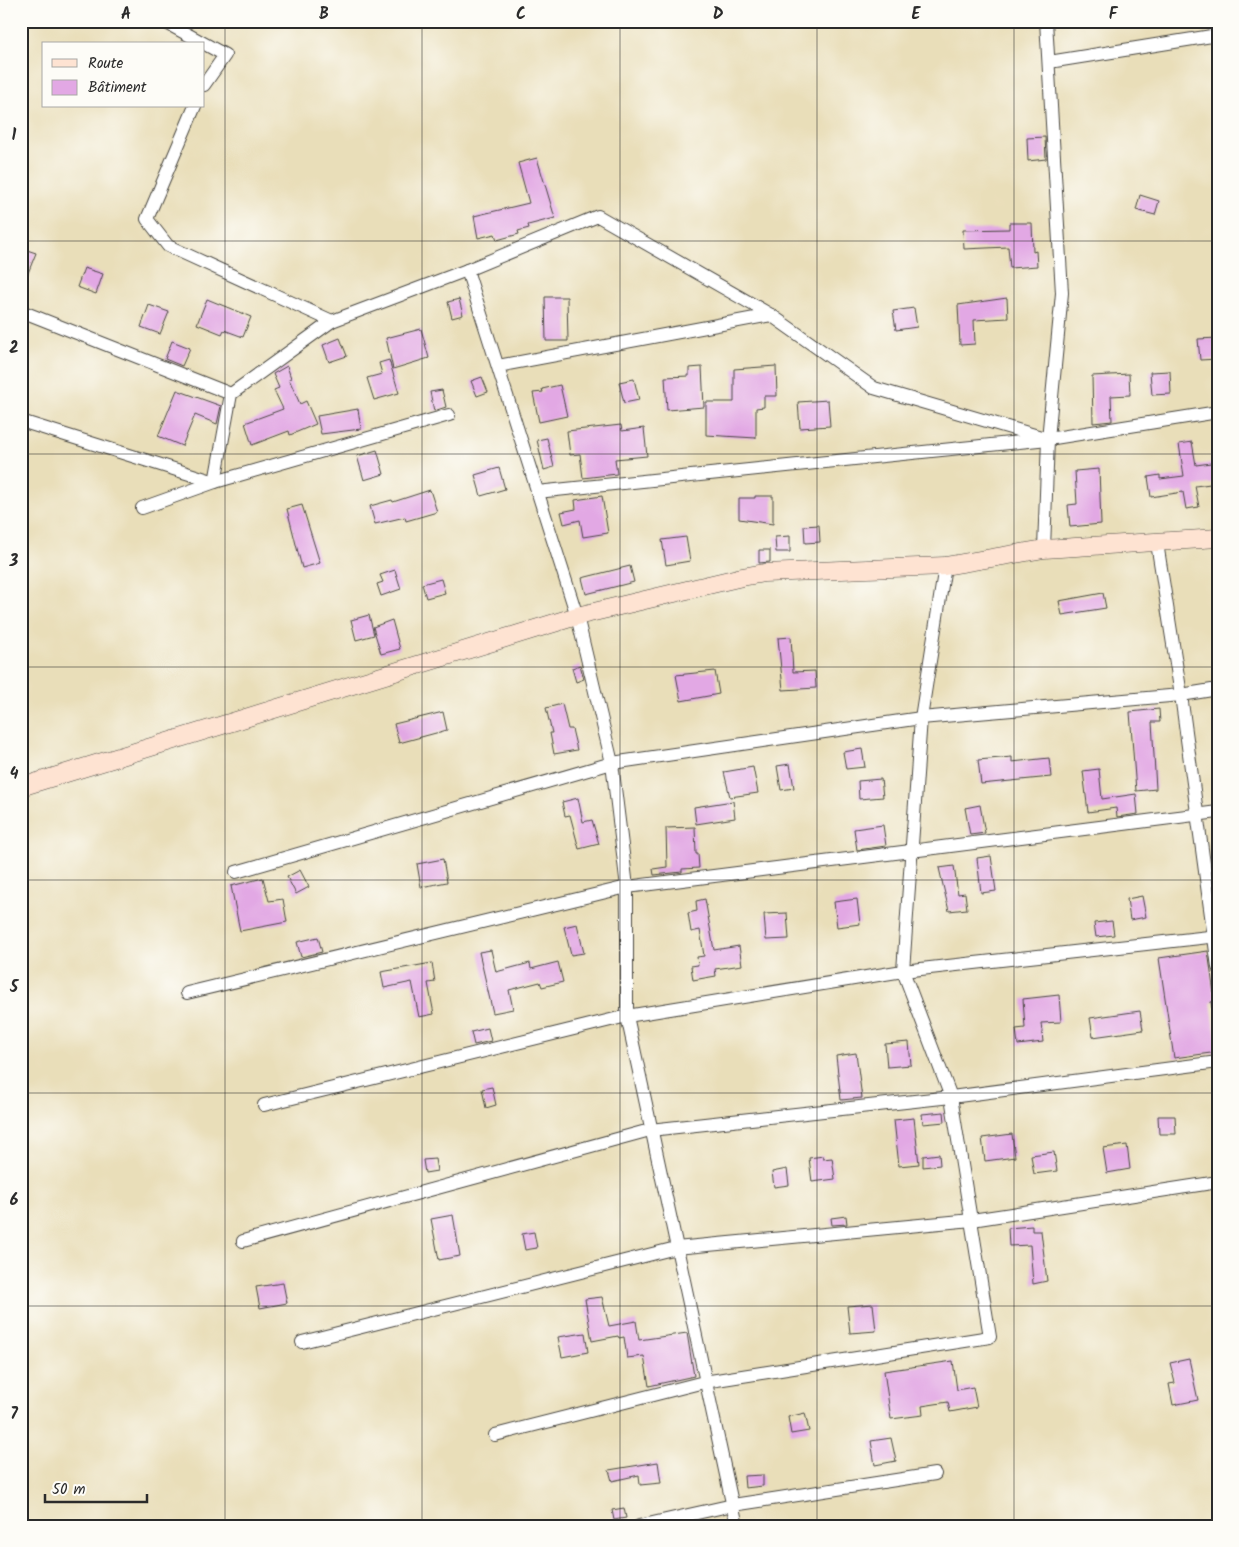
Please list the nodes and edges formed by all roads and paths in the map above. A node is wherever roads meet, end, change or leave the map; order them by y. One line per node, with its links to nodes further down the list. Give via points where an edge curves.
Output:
1 (163, 21): 4 (street)
2 (1046, 21): 6 (street)
3 (1218, 34): 6 (street)
4 (201, 42)
5 (205, 44): 7 (street, via 225,55)
6 (1049, 62): 18 (street, via 1062,293)
7 (205, 84)
8 (193, 108): 12 (street, via 147,220 168,246)
9 (467, 270): 11 (street, via 598,216); 12 (street); 13 (street)
10 (21, 311): 14 (street)
11 (771, 315): 13 (street); 18 (street, via 874,388)
12 (332, 321): 14 (street)
13 (498, 366): 20 (street)
14 (231, 394): 19 (street)
15 (1218, 412): 18 (street)
16 (449, 414): 19 (street)
17 (21, 421): 19 (street)
18 (1048, 439): 20 (street); 24 (street)
19 (215, 482): 21 (street)
20 (538, 492): 26 (street)
21 (142, 508)
22 (1218, 538): 23 (main road)
23 (1157, 542): 24 (main road); 28 (street)
24 (1044, 549): 25 (main road)
25 (945, 566): 26 (main road, via 764,573); 29 (street)
26 (577, 616): 30 (street); 31 (main road)
27 (1218, 689): 28 (street)
28 (1181, 695): 29 (street); 33 (street)
29 (921, 718): 30 (street); 34 (street)
30 (612, 763): 35 (street); 36 (street)
31 (21, 787)
32 (1218, 812): 33 (street)
33 (1196, 815): 34 (street); 37 (street)
34 (911, 852): 36 (street); 39 (street)
35 (236, 872)
36 (627, 887): 40 (street); 41 (street)
37 (1216, 936): 38 (street); 39 (street)
38 (1218, 967)
39 (903, 971): 41 (street); 43 (street)
40 (188, 993)
41 (627, 1016): 44 (street); 45 (street)
42 (1218, 1062): 43 (street)
43 (951, 1097): 45 (street); 47 (street)
44 (264, 1105)
45 (650, 1130): 48 (street); 49 (street)
46 (1218, 1182): 47 (street)
47 (972, 1220): 49 (street); 51 (street, via 990,1336)
48 (243, 1241)
49 (676, 1248): 50 (street); 51 (street)
50 (302, 1342)
51 (704, 1382): 52 (street); 54 (street)
52 (495, 1435)
53 (935, 1474): 54 (street)
54 (733, 1506): 55 (street); 56 (street)
55 (639, 1526)
56 (737, 1526)

